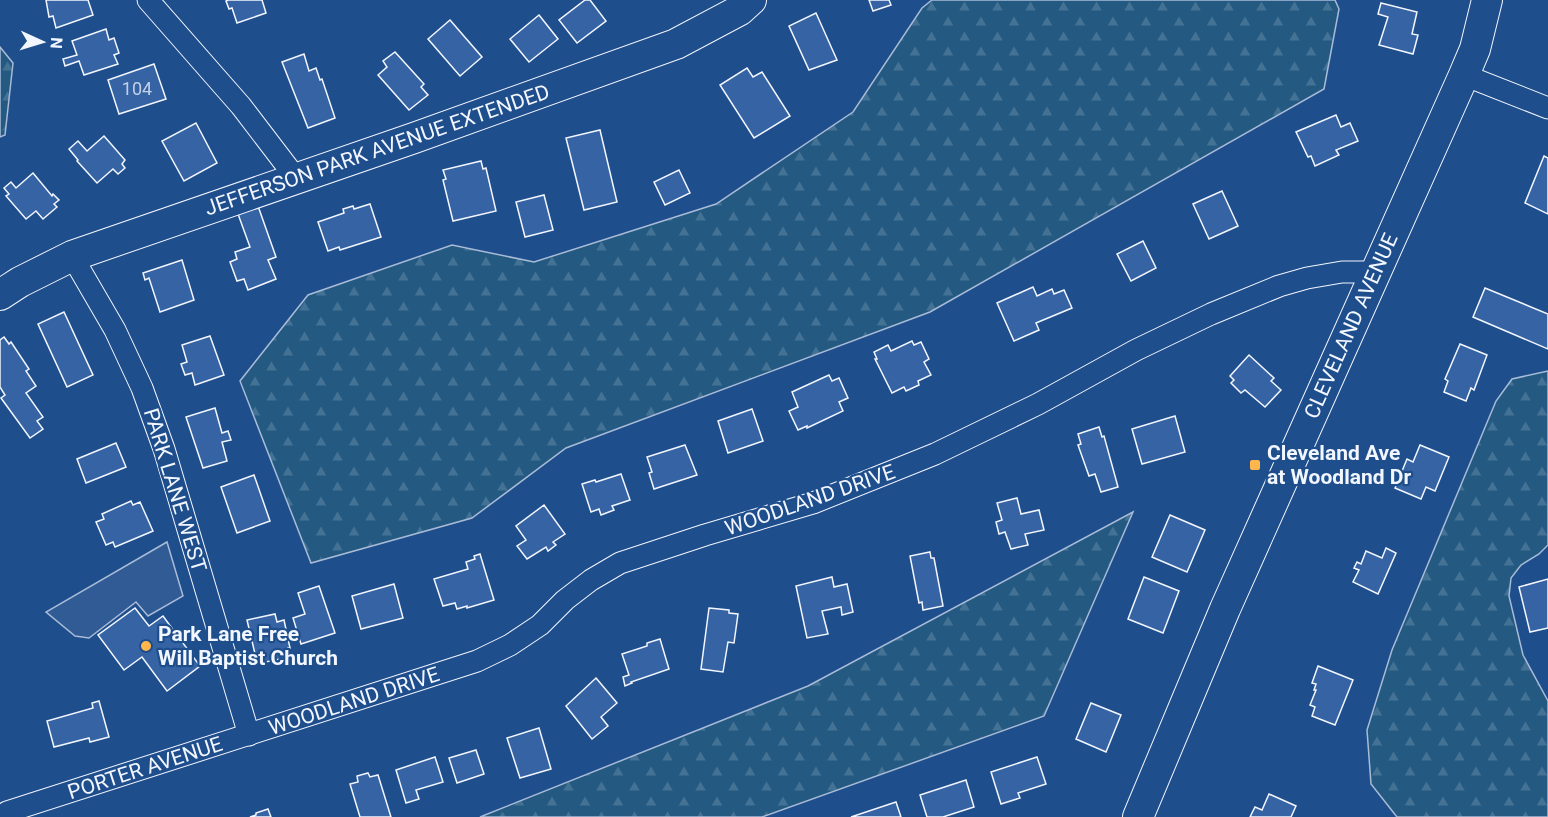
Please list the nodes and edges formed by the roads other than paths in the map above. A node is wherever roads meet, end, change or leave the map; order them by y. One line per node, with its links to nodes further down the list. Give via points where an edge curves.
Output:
1 (148, 0): 6 (street, via 241,106)
2 (1487, 0): 4 (street, CLEVELAND AVENUE)
3 (735, 3): 6 (street, JEFFERSON PARK AVENUE EXTENDED, via 676,44)
4 (1464, 75): 5 (street); 8 (street, CLEVELAND AVENUE)
5 (1548, 108)
6 (296, 178): 7 (street, JEFFERSON PARK AVENUE EXTENDED)
7 (72, 256): 9 (street, JEFFERSON PARK AVENUE EXTENDED); 10 (street, PARK LANE WEST, via 115,330 142,388 164,449)
8 (1375, 272): 10 (street, WOODLAND DRIVE, via 1307,278 1211,314 935,454 813,503 620,564 591,580 540,625 477,661); 12 (street, CLEVELAND AVENUE, via 1225,609)
9 (0, 295)
10 (249, 735): 11 (street, PORTER AVENUE)
11 (7, 812)
12 (1138, 817)

